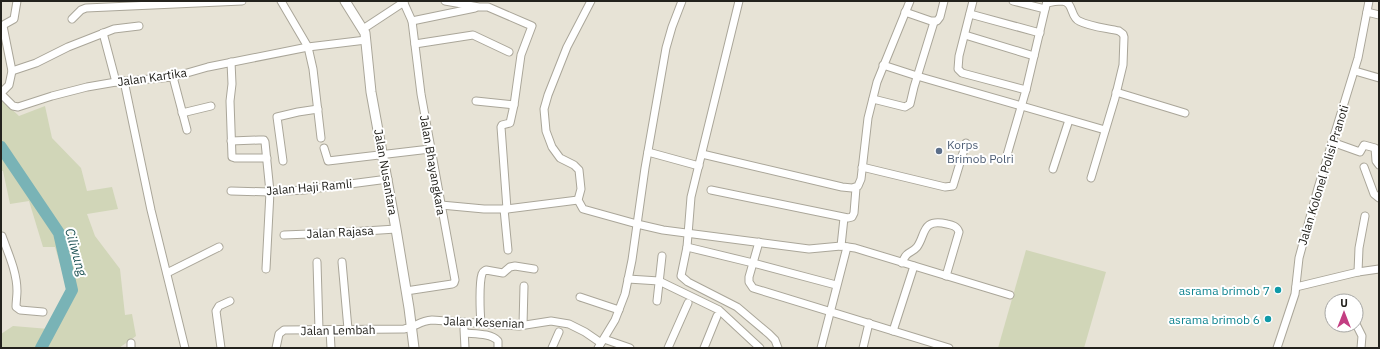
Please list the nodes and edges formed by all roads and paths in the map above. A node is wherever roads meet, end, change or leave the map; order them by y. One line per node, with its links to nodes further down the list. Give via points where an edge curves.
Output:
1 (17, 1): 36 (street, via 14,19 3,28)
2 (242, 1): 21 (street, via 86,8)
3 (281, 1): 31 (street)
4 (345, 1): 25 (main road, Jalan Nusantara)
5 (403, 1): 22 (street, Jalan Bhayangkara); 25 (street)
6 (445, 1): 16 (street)
7 (591, 1): 80 (street, via 567,47 544,109 546,131 552,147 560,158 579,170 581,189)
8 (682, 1): 62 (street, via 666,48)
9 (740, 1): 64 (street)
10 (910, 1): 17 (street)
11 (944, 1): 23 (street, via 939,20)
12 (973, 1): 19 (street)
13 (1013, 1): 15 (street)
14 (1369, 1): 18 (street, Jalan Kolonel Polisi Pranoti)
15 (1046, 4): 27 (street); 43 (street, via 1062,1 1070,5 1074,16 1080,21 1123,34 1123,65)
16 (483, 5): 22 (street); 47 (street, via 533,27 521,55)
17 (905, 12): 23 (street); 35 (street)
18 (1367, 12): 20 (street); 37 (street, Jalan Kolonel Polisi Pranoti)
19 (970, 14): 27 (street); 28 (street)
20 (1379, 15)
21 (72, 19)
22 (412, 21): 30 (street, Jalan Bhayangkara)
23 (934, 22): 38 (street)
24 (139, 26): 26 (street)
25 (363, 29): 29 (main road, Jalan Nusantara)
26 (103, 33): 36 (street); 41 (street)
27 (1040, 33): 33 (street)
28 (965, 35): 33 (street); 42 (street, via 957,64 959,72)
29 (366, 40): 31 (street, Jalan Kartika); 63 (main road, Jalan Nusantara, via 371,92)
30 (415, 44): 32 (street, via 473,35); 61 (street, Jalan Bhayangkara)
31 (308, 47): 34 (street, Jalan Kartika); 50 (street)
32 (509, 52)
33 (1034, 56): 42 (street)
34 (231, 62): 39 (street, Jalan Kartika); 57 (street)
35 (883, 65): 38 (street); 45 (street)
36 (12, 71): 44 (street, via 9,85)
37 (1354, 71): 40 (street); 58 (street, Jalan Kolonel Polisi Pranoti)
38 (917, 76): 45 (street, via 909,106); 49 (street)
39 (173, 77): 41 (street, Jalan Kartika); 51 (street)
40 (1379, 78)
41 (120, 82): 44 (street, Jalan Kartika, via 52,96 18,107 13,106); 105 (street)
42 (1026, 90): 49 (street)
43 (1116, 92): 52 (street); 55 (street)
44 (1, 94)
45 (873, 99): 71 (street)
46 (476, 101): 47 (street)
47 (514, 105): 82 (street, via 510,123 501,127)
48 (211, 106): 51 (street)
49 (1021, 106): 53 (street); 65 (street)
50 (318, 108): 56 (street); 67 (street, via 277,117)
51 (182, 113): 54 (street)
52 (1185, 113)
53 (1069, 120): 55 (street); 72 (street)
54 (187, 130)
55 (1105, 130): 73 (street)
56 (321, 138)
57 (231, 141): 66 (street, via 264,140); 66 (street, via 233,158)
58 (1332, 142): 68 (street, via 1360,152 1364,145 1375,148 1376,161); 111 (street, Jalan Kolonel Polisi Pranoti, via 1299,258)
59 (966, 143): 71 (street, via 953,186 945,187)
60 (324, 148): 63 (street, via 328,162)
61 (430, 149): 63 (street); 81 (street, Jalan Bhayangkara)
62 (648, 152): 69 (street); 85 (street)
63 (383, 154): 74 (main road, Jalan Nusantara)
64 (702, 154): 69 (street); 75 (street, via 842,187)
65 (1007, 155)
66 (267, 158): 78 (street)
67 (283, 161)
68 (1379, 165)
69 (699, 166): 87 (street, via 691,197)
70 (1364, 167): 79 (street, via 1374,194)
71 (862, 168): 75 (street, via 860,183)
72 (1053, 169)
73 (1091, 178)
74 (388, 179): 78 (street, Jalan Haji Ramli); 86 (main road, Jalan Nusantara)
75 (856, 188): 84 (street, via 854,213 852,217)
76 (711, 190): 84 (street)
77 (231, 191): 78 (street, Jalan Haji Ramli)
78 (270, 192): 101 (street)
79 (1379, 198)
80 (578, 200): 82 (street); 85 (street, via 583,209)
81 (441, 205): 82 (street); 112 (street, Jalan Bhayangkara, via 455,282)
82 (505, 209): 94 (street)
83 (1365, 216): 104 (street)
84 (844, 218): 93 (street)
85 (637, 224): 87 (street); 107 (street)
86 (396, 229): 88 (street, Jalan Rajasa); 112 (main road, Jalan Nusantara)
87 (688, 233): 90 (street); 92 (street)
88 (284, 235)
89 (2, 236): 120 (street, via 16,280 16,307 20,310)
90 (759, 242): 93 (street, via 809,249); 99 (street)
91 (219, 247): 105 (street)
92 (687, 247): 99 (street); 145 (street, via 682,278 738,307 775,340)
93 (844, 247): 98 (street); 109 (street)
94 (508, 250)
95 (662, 256): 108 (street)
96 (317, 262): 127 (street)
97 (342, 262): 126 (street)
98 (902, 262): 100 (street); 106 (street, via 917,246 928,226 941,223 951,225 959,232)
99 (753, 263): 109 (street); 119 (street, via 749,282 753,288)
100 (914, 266): 106 (street); 129 (street)
101 (266, 269)
102 (534, 269): 122 (street, via 514,266 503,273 484,271 481,276)
103 (1379, 270): 104 (street)
104 (1358, 272): 111 (street)
105 (167, 273): 133 (street)
106 (946, 276): 113 (street)
107 (628, 279): 108 (street); 118 (street)
108 (659, 281): 116 (street); 144 (street, via 719,310)
109 (836, 285): 119 (street)
110 (524, 286): 124 (street)
111 (1296, 287): 149 (street, Jalan Kolonel Polisi Pranoti)
112 (406, 291): 125 (main road, Jalan Nusantara)
113 (1010, 295)
114 (580, 297): 118 (street)
115 (230, 301): 134 (street, via 219,306 216,312)
116 (657, 301)
117 (688, 302): 142 (street)
118 (619, 310): 132 (street)
119 (830, 311): 123 (street); 146 (street)
120 (43, 312)
121 (717, 316): 143 (street)
122 (481, 322): 124 (street, Jalan Kesenian); 125 (street, Jalan Kesenian, via 426,320)
123 (869, 323): 129 (street); 147 (street)
124 (523, 325): 132 (street, Jalan Kesenian, via 544,321 569,324)
125 (412, 328): 126 (street, Jalan Lembah); 137 (main road, Jalan Nusantara)
126 (348, 329): 128 (street, Jalan Lembah)
127 (319, 330): 128 (street, Jalan Lembah); 135 (street, Jalan Lembah, via 284,330 279,334)
128 (330, 330): 136 (street)
129 (893, 331): 148 (street)
130 (559, 332): 140 (street)
131 (1360, 333): 150 (street)
132 (601, 343): 141 (street, Jalan Kesenian)
133 (184, 348)
134 (221, 348)
135 (276, 348)
136 (331, 348)
137 (414, 348)
138 (465, 348): 139 (street, via 464,331 496,338)
139 (498, 348)
140 (552, 348)
141 (630, 348)
142 (668, 348)
143 (704, 348)
144 (760, 348)
145 (778, 348)
146 (821, 348)
147 (863, 348)
148 (949, 348)
149 (1277, 348)
150 (1361, 348)

